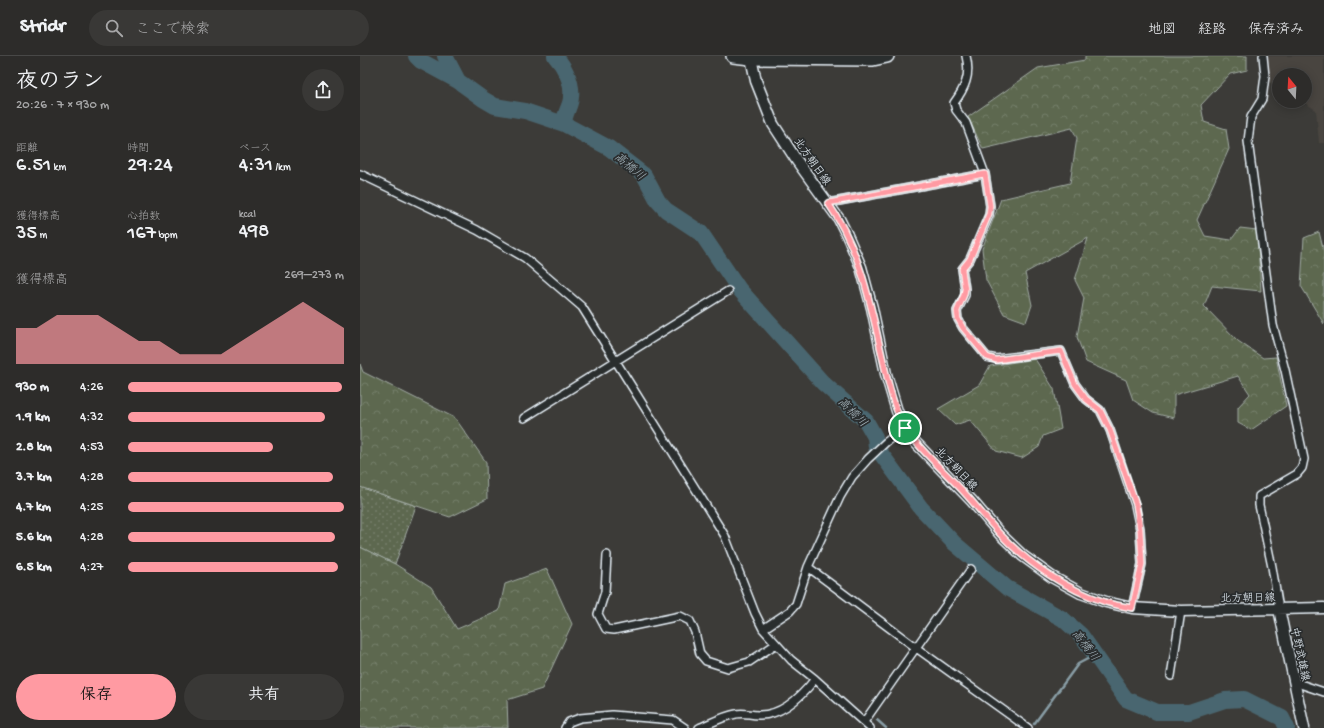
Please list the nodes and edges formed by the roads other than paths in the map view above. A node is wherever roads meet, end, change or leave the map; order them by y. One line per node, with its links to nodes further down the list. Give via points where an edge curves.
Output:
1 (733, 56): 6 (highway)
2 (887, 56): 5 (highway, via 873,59)
3 (966, 56): 8 (street, via 969,66 964,90 954,103 966,123)
4 (1263, 56): 18 (street, via 1262,98 1251,117 1248,141 1273,325 1304,459 1297,474 1259,496)
5 (841, 57): 6 (highway)
6 (751, 58): 9 (main road, 北方朝日線, via 756,81 774,124)
7 (360, 174): 11 (street, via 476,230 525,258 582,307)
8 (985, 174): 9 (street); 17 (street, via 989,214 970,259 962,269 965,289 957,311 958,319 987,357 996,360 1061,351 1075,384 1086,399 1100,410 1110,430 1136,505 1140,529 1142,564)
9 (828, 203): 13 (main road, 北方朝日線, via 839,219 861,267 896,411)
10 (728, 291): 11 (street)
11 (617, 361): 12 (street); 21 (street, via 725,536)
12 (524, 418)
13 (905, 428): 15 (street, via 886,442 852,477); 17 (main road, 北方朝日線, via 916,443 1023,556 1052,578 1081,593)
14 (606, 555): 22 (street, via 605,592 598,614 606,629 614,630 680,616 690,621 700,654 706,661 728,668 749,662)
15 (808, 567): 21 (street, via 796,604 790,611); 23 (street)
16 (971, 569): 23 (street)
17 (1132, 608): 20 (main road, 北方朝日線)
18 (1279, 608): 19 (main road, 北方朝日線); 20 (main road, 北方朝日線); 26 (main road, 中野武雄線)
19 (1324, 608)
20 (1180, 611): 24 (street)
21 (763, 628): 22 (street)
22 (776, 644): 25 (street)
23 (915, 647): 28 (street); 33 (street)
24 (1171, 676)
25 (815, 679): 28 (street); 31 (street, via 804,693 785,708 771,714 736,714)
26 (1294, 682): 27 (street); 34 (main road, 中野武雄線)
27 (1324, 692)
28 (864, 722): 32 (street)
29 (565, 728): 30 (street, via 569,722 580,718 612,715 673,720)
30 (685, 728)
31 (699, 728)
32 (870, 728)
33 (1028, 728)
34 (1304, 728)

